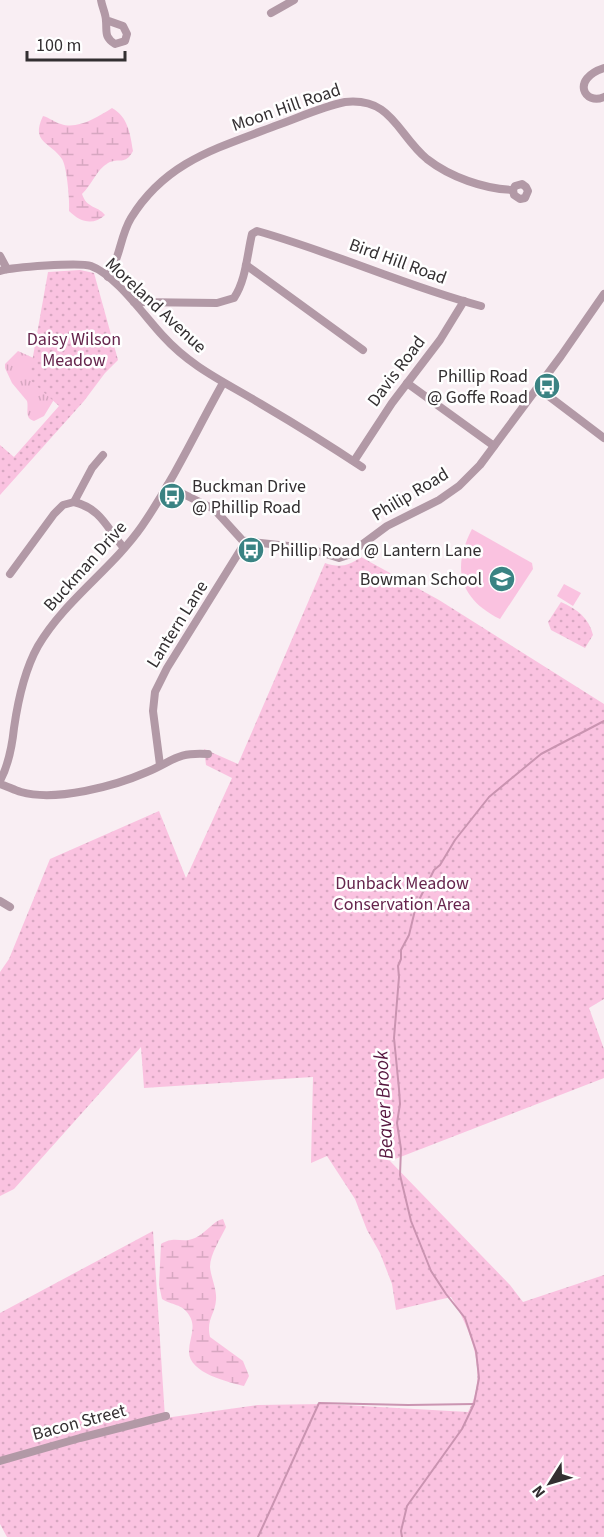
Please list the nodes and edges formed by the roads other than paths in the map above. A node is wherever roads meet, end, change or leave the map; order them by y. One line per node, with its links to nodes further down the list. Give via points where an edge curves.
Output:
1 (101, 0): 4 (street)
2 (294, 0): 3 (street)
3 (271, 13)
4 (106, 20)
5 (604, 68): 6 (street, via 594,71 583,86 592,99)
6 (604, 97)
7 (513, 190): 11 (street, Moon Hill Road, via 492,188 437,165 415,146 393,117 374,105 337,103 203,153 180,166 155,188 132,217)
8 (0, 256): 10 (street)
9 (246, 265): 13 (street, Bird Hill Road, via 252,234 257,231); 14 (street, via 238,291 227,302); 16 (street)
10 (3, 270): 11 (street, Moreland Avenue, via 83,265)
11 (108, 277): 14 (street, Moreland Avenue)
12 (604, 294): 19 (street, Philip Road)
13 (464, 301): 15 (street, Bird Hill Road); 18 (street, Davis Road)
14 (134, 302): 17 (street, Moreland Avenue, via 194,366)
15 (481, 306)
16 (363, 350)
17 (223, 383): 23 (street, Moreland Avenue); 25 (street, Buckman Drive)
18 (407, 383): 21 (street); 23 (street, Davis Road)
19 (538, 388): 20 (street); 21 (street, Philip Road)
20 (604, 438)
21 (494, 446): 27 (street, Philip Road, via 459,486 387,526 348,555 339,558 307,548)
22 (104, 455): 26 (street, via 92,468)
23 (354, 461): 24 (street, Moreland Avenue)
24 (362, 466)
25 (167, 486): 27 (street, via 214,510); 28 (street, Buckman Drive)
26 (74, 502): 28 (street, via 100,515); 29 (street, via 54,514)
27 (246, 541): 31 (street, Lantern Lane, via 155,692 153,711)
28 (124, 548): 32 (street, Buckman Drive, via 39,644 28,665 12,747)
29 (10, 574)
30 (208, 754): 31 (street, via 191,753)
31 (160, 765): 32 (street, via 122,782 50,795 22,793)
32 (0, 782)
33 (0, 901): 34 (street)
34 (10, 907)
35 (166, 1416): 36 (street, Bacon Street)
36 (0, 1461)

